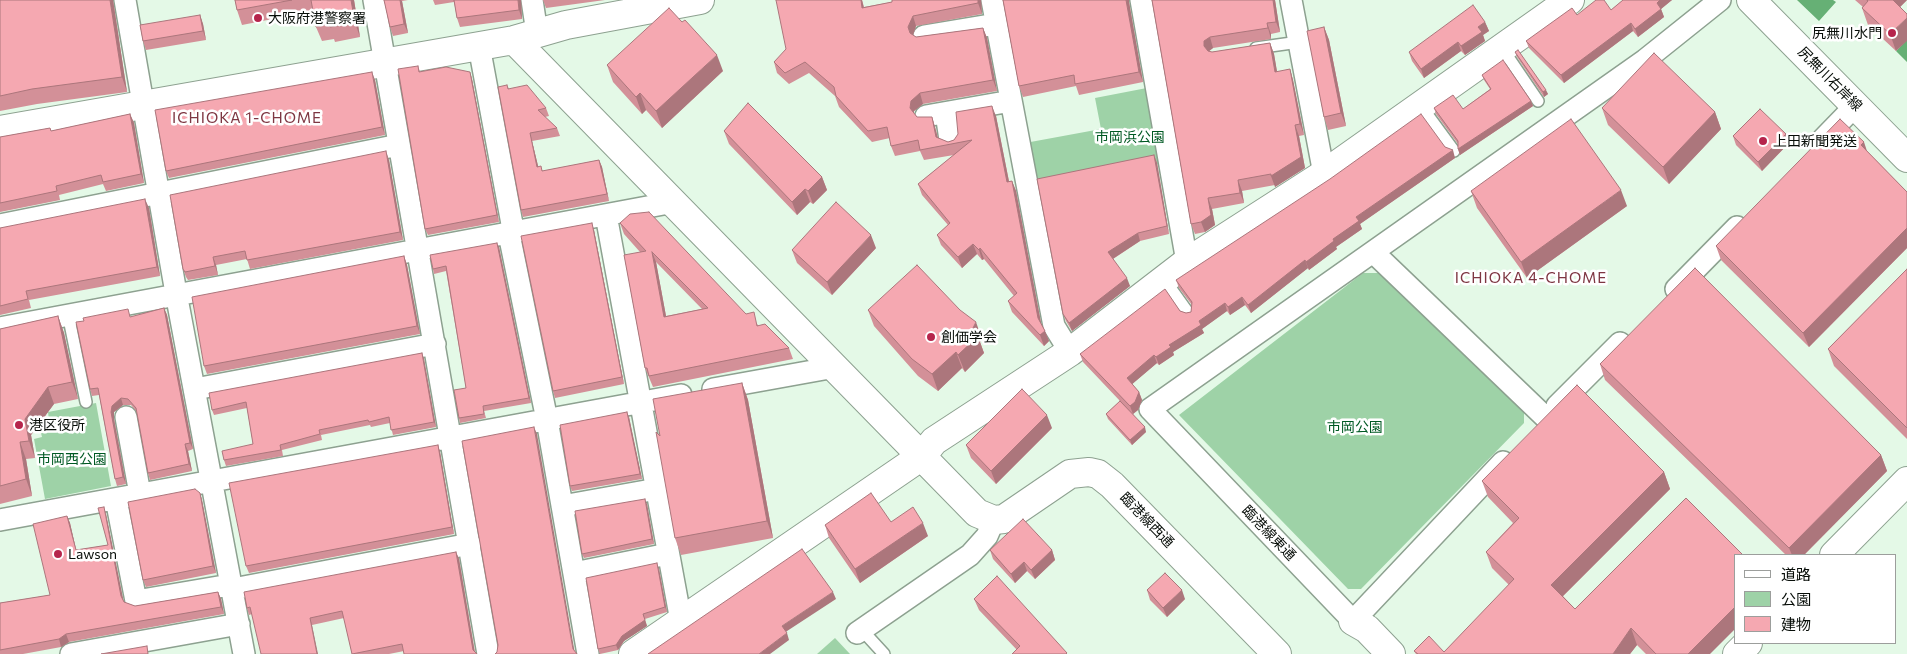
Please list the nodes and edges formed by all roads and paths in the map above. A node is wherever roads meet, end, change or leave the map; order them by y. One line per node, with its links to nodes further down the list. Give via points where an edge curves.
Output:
1 (125, 0): 21 (street)
2 (374, 0): 18 (street)
3 (532, 0): 12 (street)
4 (700, 0): 12 (street, via 566,25)
5 (992, 0): 11 (street)
6 (1141, 0): 39 (street)
7 (1291, 0): 14 (street)
8 (1570, 0): 16 (street)
9 (1720, 0): 38 (street, via 1645,60)
10 (1752, 0): 22 (street, 尻無川右岸線)
11 (996, 24): 13 (street); 19 (street)
12 (526, 36): 15 (street); 32 (street)
13 (924, 36)
14 (1299, 42): 17 (lane); 30 (street)
15 (479, 46): 18 (street); 36 (street, via 512,224)
16 (1502, 48): 20 (lane); 23 (street)
17 (1243, 50)
18 (383, 61): 21 (street); 26 (street)
19 (1011, 101): 25 (street, via 936,114); 48 (street, via 1054,326)
20 (1538, 101)
21 (142, 104): 24 (street); 31 (street)
22 (1856, 105): 28 (street); 29 (street, 尻無川右岸線)
23 (1421, 106): 27 (lane); 30 (street)
24 (0, 130)
25 (950, 140)
26 (399, 145): 31 (street); 37 (street)
27 (1454, 151)
28 (1809, 153)
29 (1907, 158)
30 (1324, 174): 39 (street)
31 (158, 193): 35 (street); 41 (street)
32 (674, 202): 33 (street); 49 (street)
33 (606, 215): 36 (street); 52 (street)
34 (1748, 215): 42 (street)
35 (0, 225)
36 (509, 234): 37 (street); 54 (street)
37 (419, 251): 41 (street); 47 (street)
38 (1373, 252): 55 (street); 72 (street, 臨港線東通, via 1150,409)
39 (1187, 262): 40 (street)
40 (1164, 279): 44 (lane); 48 (street)
41 (176, 293): 43 (street); 50 (street)
42 (1659, 305)
43 (68, 314): 46 (street); 51 (lane)
44 (1189, 314)
45 (1638, 326): 55 (street)
46 (0, 328)
47 (435, 344): 50 (street); 56 (street)
48 (1070, 352): 57 (street, via 934,441)
49 (835, 367): 52 (street); 57 (street)
50 (195, 389): 58 (street)
51 (86, 402)
52 (642, 402): 54 (street); 60 (street)
53 (126, 417): 61 (street)
54 (547, 420): 56 (street); 63 (street)
55 (1532, 432): 72 (street)
56 (450, 438): 58 (street); 66 (street)
57 (922, 456): 65 (street, via 977,513); 71 (street)
58 (213, 480): 61 (street); 70 (street)
59 (1907, 481): 68 (street)
60 (657, 489): 63 (street); 67 (street)
61 (140, 494): 62 (street)
62 (116, 499): 64 (street); 70 (street, via 136,601 224,586)
63 (562, 506): 69 (street)
64 (0, 520)
65 (994, 520): 74 (street, via 970,555); 82 (street, 臨港線西通, via 1004,519 1070,474 1098,474)
66 (470, 544): 70 (street); 76 (street)
67 (668, 554): 69 (street); 71 (street)
68 (1835, 554)
69 (574, 573): 79 (street)
70 (233, 589): 73 (street)
71 (681, 621): 80 (street)
72 (1353, 621): 83 (street, 臨港線東通, via 1367,629)
73 (239, 624): 77 (street); 78 (street)
74 (860, 632): 81 (lane)
75 (1747, 644): 84 (street)
76 (484, 653)
77 (71, 654)
78 (244, 654)
79 (588, 654)
80 (632, 654)
81 (884, 654)
82 (1277, 654)
83 (1391, 654)
84 (1737, 654)

